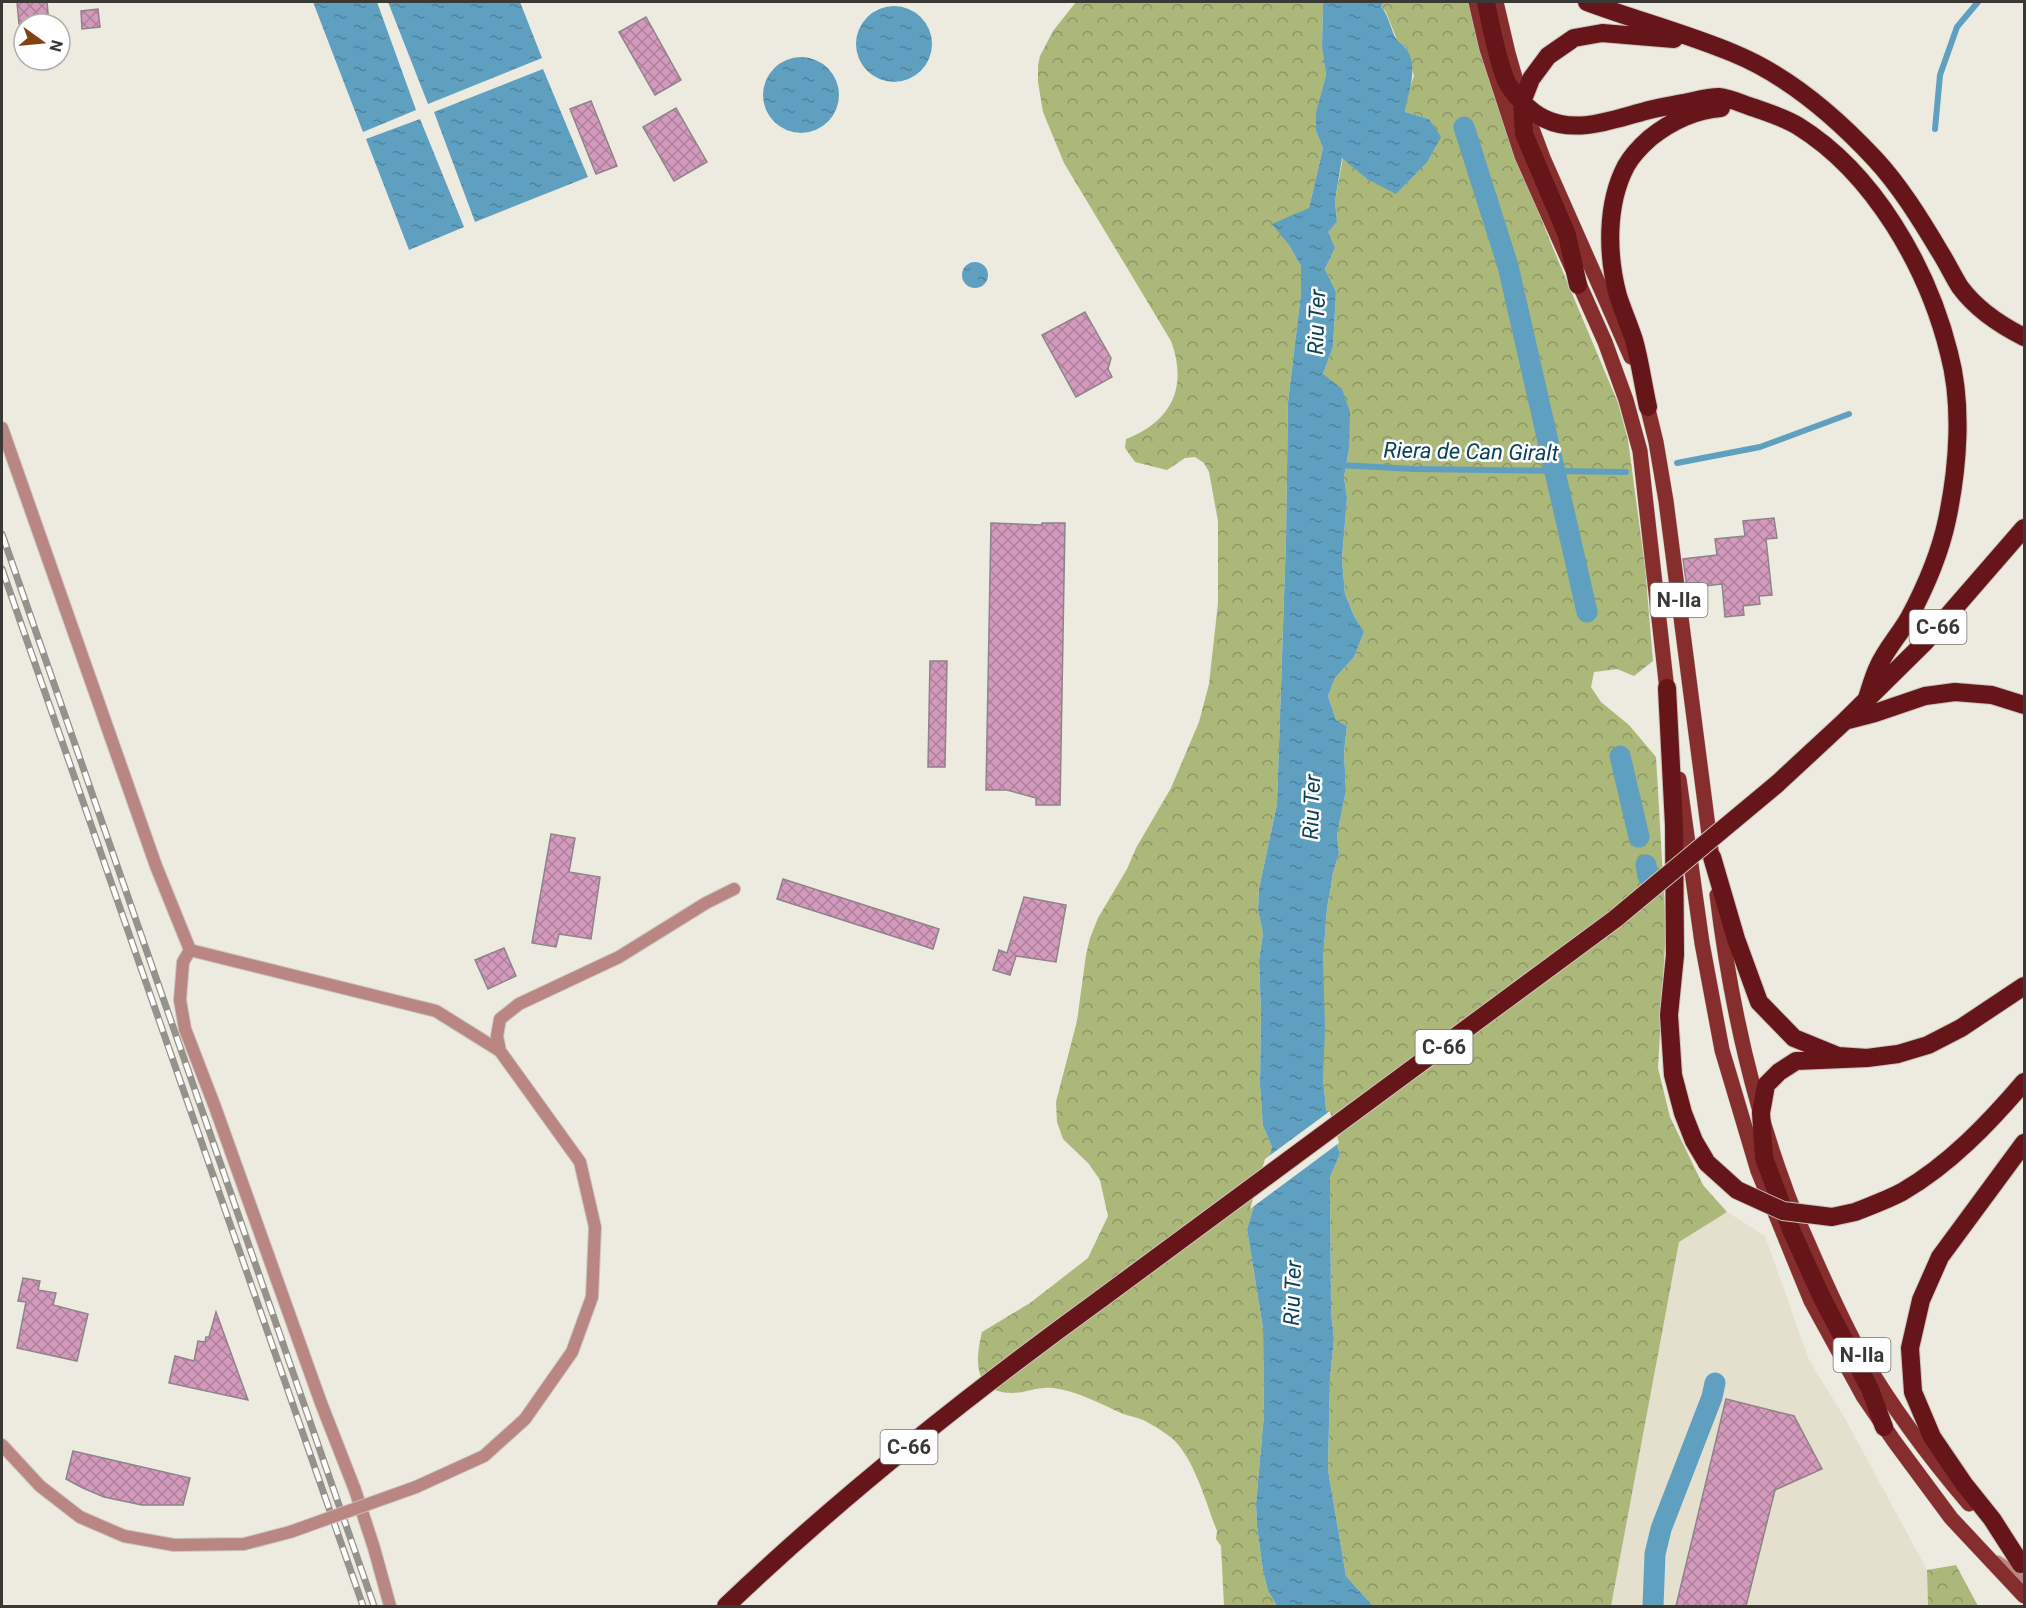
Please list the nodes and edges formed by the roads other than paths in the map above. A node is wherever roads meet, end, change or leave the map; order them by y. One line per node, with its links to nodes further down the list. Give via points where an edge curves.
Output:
1 (1476, 2): 8 (main road, N-IIa, via 1522,156)
2 (1486, 2): 6 (highway, via 1506,81)
3 (1496, 2): 6 (main road, N-IIa)
4 (1587, 2): 5 (highway)
5 (1706, 43): 6 (highway, via 1634,34 1602,33 1574,38 1548,56 1530,79); 9 (highway, via 1782,78 1854,138 1908,202 1961,288 1980,309)
6 (1522, 102): 7 (highway, via 1544,119 1567,126 1589,125 1720,97); 8 (highway, via 1524,134 1567,235); 10 (main road, N-IIa, via 1625,340)
7 (1773, 114): 10 (highway, via 1737,107 1710,109 1680,119 1640,147 1618,184 1611,254 1618,297 1634,341); 14 (highway, via 1822,143 1850,169 1895,226 1921,273 1950,355 1957,446 1947,523 1923,590 1878,666)
8 (1578, 285): 13 (main road, N-IIa, via 1616,371 1640,451)
9 (2025, 337)
10 (1648, 407): 17 (main road, N-IIa, via 1666,501)
11 (2, 428): 19 (street, via 152,855)
12 (2025, 528): 14 (highway, C-66, via 1925,642)
13 (1667, 688): 23 (highway, bridge, via 1674,825 1675,956 1670,1015 1673,1075 1694,1142 1707,1163 1737,1190 1783,1211 1832,1217 1855,1212 1901,1193 1938,1168 1996,1116); 26 (main road, N-IIa, via 1702,943 1722,1050 1758,1171 1811,1301)
14 (1866, 701): 16 (highway, C-66)
15 (2025, 705): 16 (highway, via 1992,695 1955,692 1925,696)
16 (1846, 720): 33 (highway, C-66, bridge, via 1777,784 1616,919 1102,1298 894,1459)
17 (1712, 857): 22 (highway, via 1758,1002 1794,1038 1838,1056); 24 (main road, N-IIa, via 1733,998)
18 (734, 889): 21 (street, via 619,957 519,1004 500,1019)
19 (190, 950): 21 (street, via 436,1011); 32 (street, via 183,962 180,1000 185,1029 355,1490)
20 (2025, 986): 22 (highway, via 1961,1028 1928,1044 1898,1054)
21 (500, 1051): 27 (street, bridge, via 580,1162 595,1227 591,1297 572,1352 525,1419 484,1456 416,1487 290,1532 244,1544 174,1545 124,1536 80,1517 40,1486)
22 (1867, 1058): 24 (highway, via 1796,1061 1766,1085)
23 (2025, 1082)
24 (1761, 1113): 26 (highway, via 1764,1158 1792,1232 1870,1389); 29 (main road, N-IIa, via 1785,1187 1823,1278 1861,1354 1930,1458)
25 (2025, 1143): 29 (highway, via 1940,1257 1922,1300 1910,1348 1913,1392 1932,1437)
26 (1884, 1427): 28 (main road, N-IIa, via 1951,1518)
27 (2, 1445)
28 (1982, 1551): 30 (street); 31 (main road, N-IIa)
29 (2023, 1566)
30 (2025, 1583)
31 (2025, 1596)
32 (390, 1606)
33 (726, 1606)

